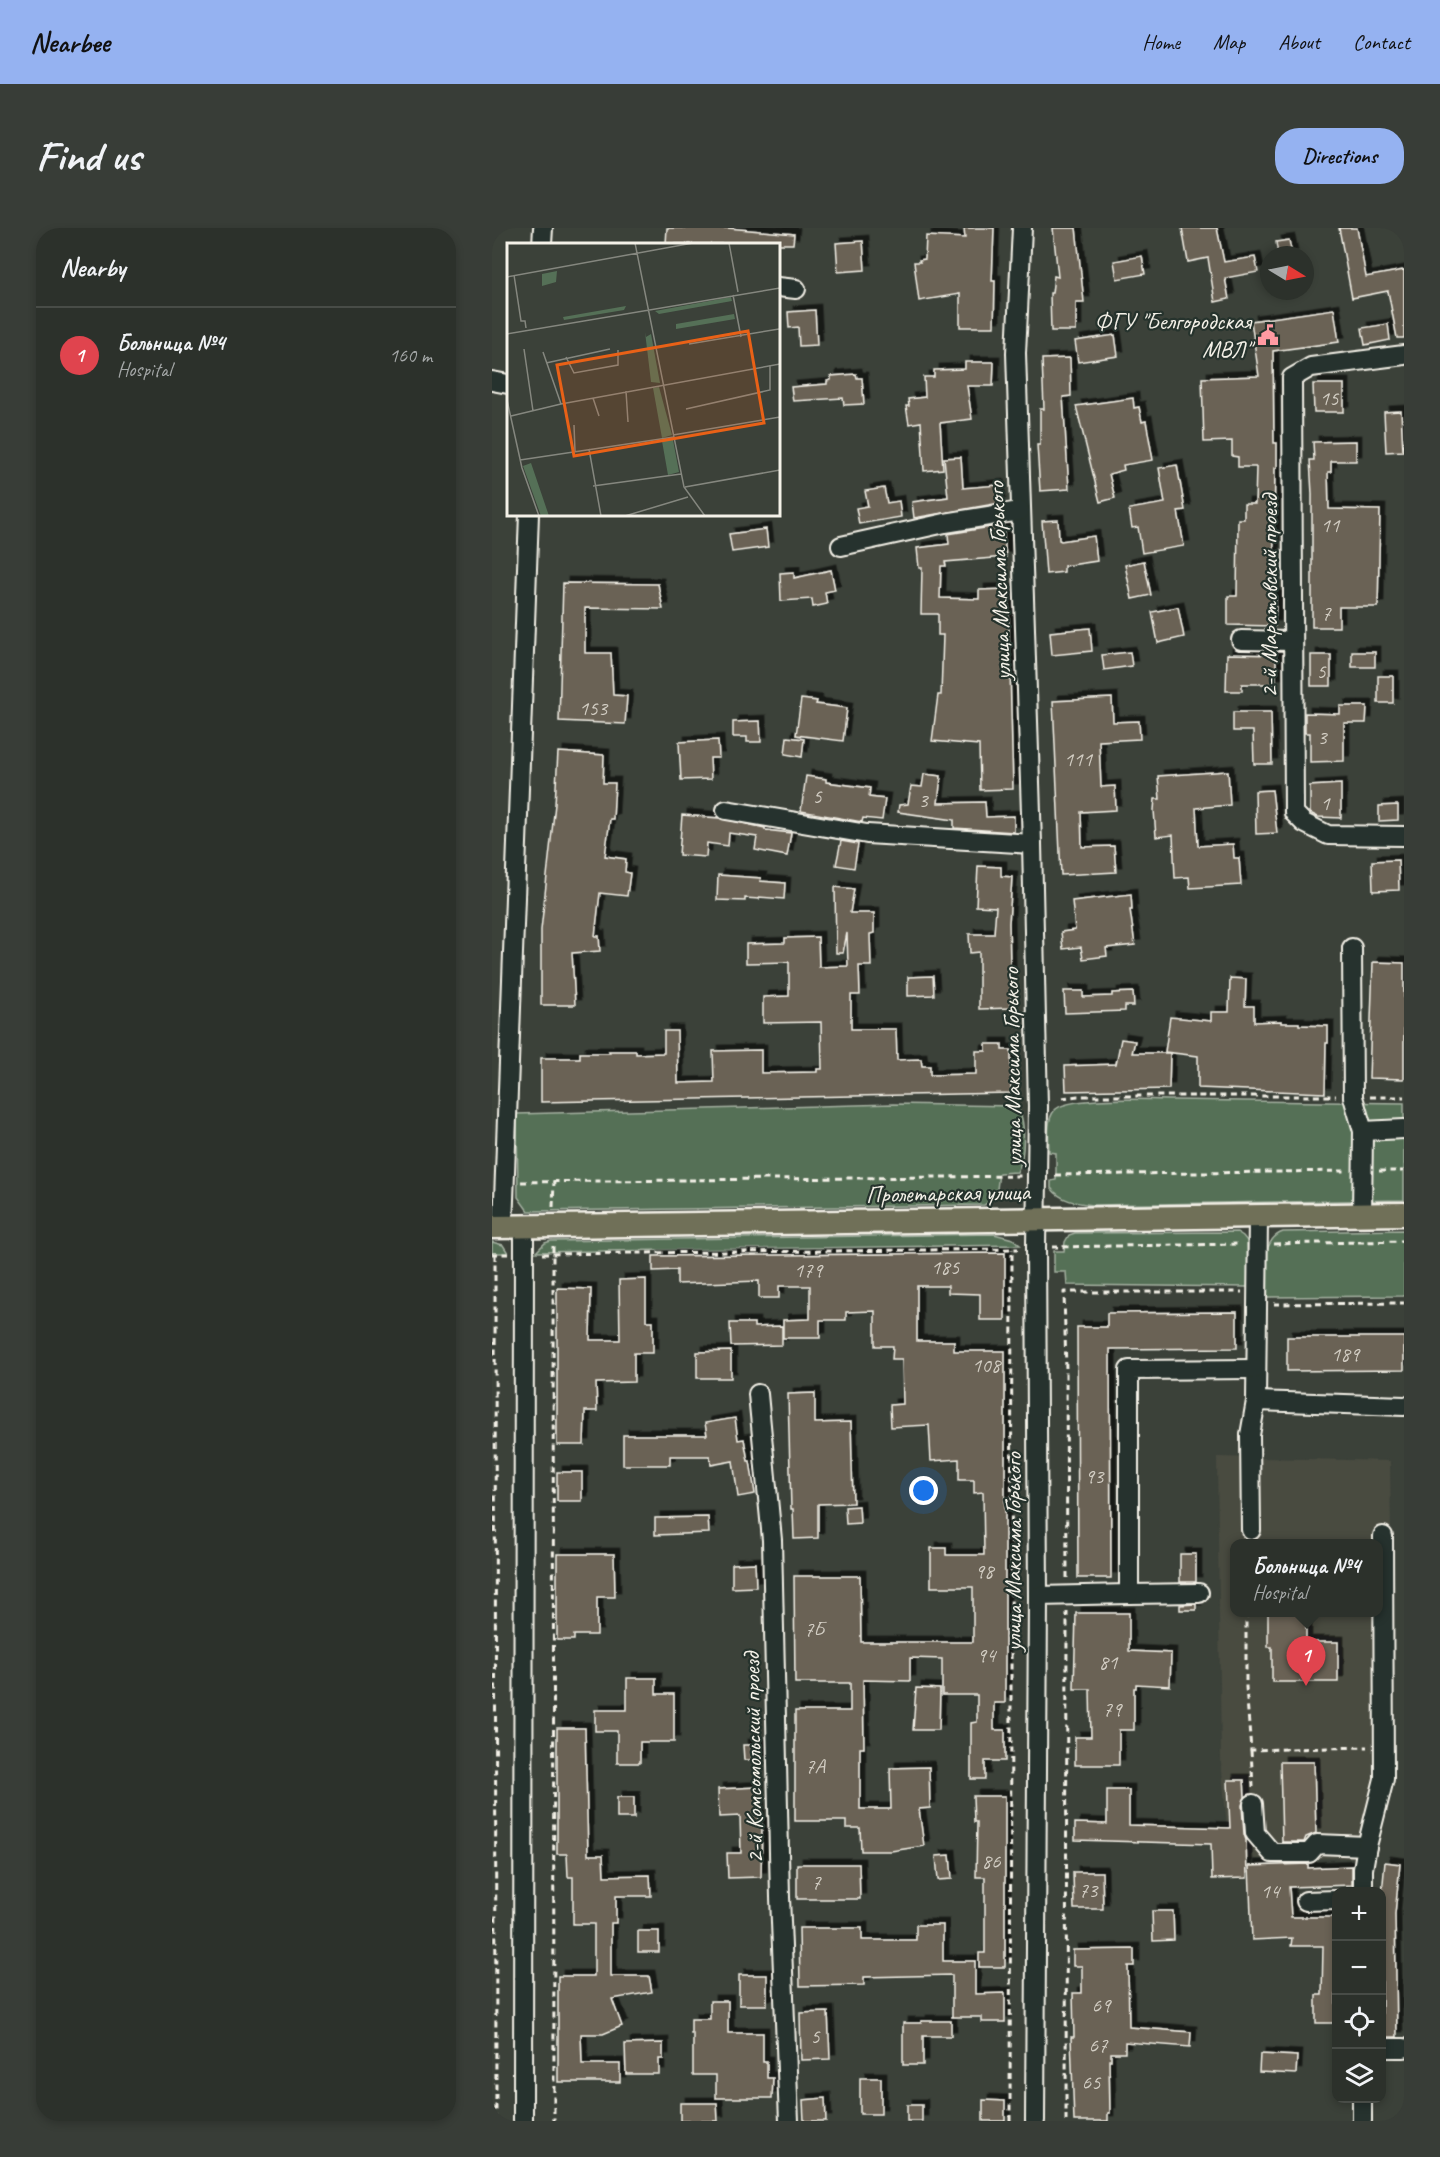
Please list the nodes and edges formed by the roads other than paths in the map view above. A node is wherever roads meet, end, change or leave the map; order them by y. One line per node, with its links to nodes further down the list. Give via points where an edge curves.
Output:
1 (543, 228): 3 (street)
2 (1022, 228): 7 (street, улица Максима Горького, via 1016,353)
3 (542, 243)
4 (1404, 355): 11 (street, 2-й Маратовский проезд, via 1311,368 1292,378)
5 (492, 381): 6 (street)
6 (507, 384)
7 (1020, 511): 9 (street); 14 (street, улица Максима Горького)
8 (529, 516): 22 (street)
9 (841, 546)
10 (1241, 639): 11 (street)
11 (1293, 641): 13 (street, 2-й Маратовский проезд, via 1294,813 1304,823 1329,835)
12 (726, 810): 14 (street, via 867,834)
13 (1404, 836)
14 (1032, 843): 21 (street, улица Максима Горького, via 1038,1107)
15 (1352, 948): 17 (street, via 1353,1097)
16 (1404, 1129): 17 (street)
17 (1363, 1131): 19 (street)
18 (1404, 1214): 19 (main road, Пролетарская улица)
19 (1362, 1215): 20 (main road, Пролетарская улица)
20 (1258, 1216): 21 (main road, Пролетарская улица); 23 (street)
21 (1036, 1219): 22 (main road, Пролетарская улица); 31 (street, улица Максима Горького)
22 (506, 1227): 40 (street, via 524,1254)
23 (1256, 1369): 25 (street); 30 (street, via 1129,1370)
24 (758, 1394): 41 (street, 2-й Комсомольский проезд, via 772,1540)
25 (1256, 1401): 26 (street); 27 (street, via 1250,1435)
26 (1404, 1406)
27 (1251, 1530)
28 (1383, 1536): 33 (street, via 1384,1779)
29 (1199, 1593): 30 (street)
30 (1129, 1594): 31 (street)
31 (1038, 1596): 42 (street, улица Максима Горького)
32 (1253, 1804): 33 (street, via 1255,1833 1272,1852 1309,1853 1317,1844)
33 (1367, 1846): 34 (street)
34 (1363, 1887)
35 (1332, 1900): 36 (street)
36 (1306, 1901)
37 (1404, 2048): 38 (street)
38 (1386, 2049)
39 (1362, 2103): 43 (street)
40 (523, 2121)
41 (789, 2121)
42 (1035, 2121)
43 (1362, 2121)

